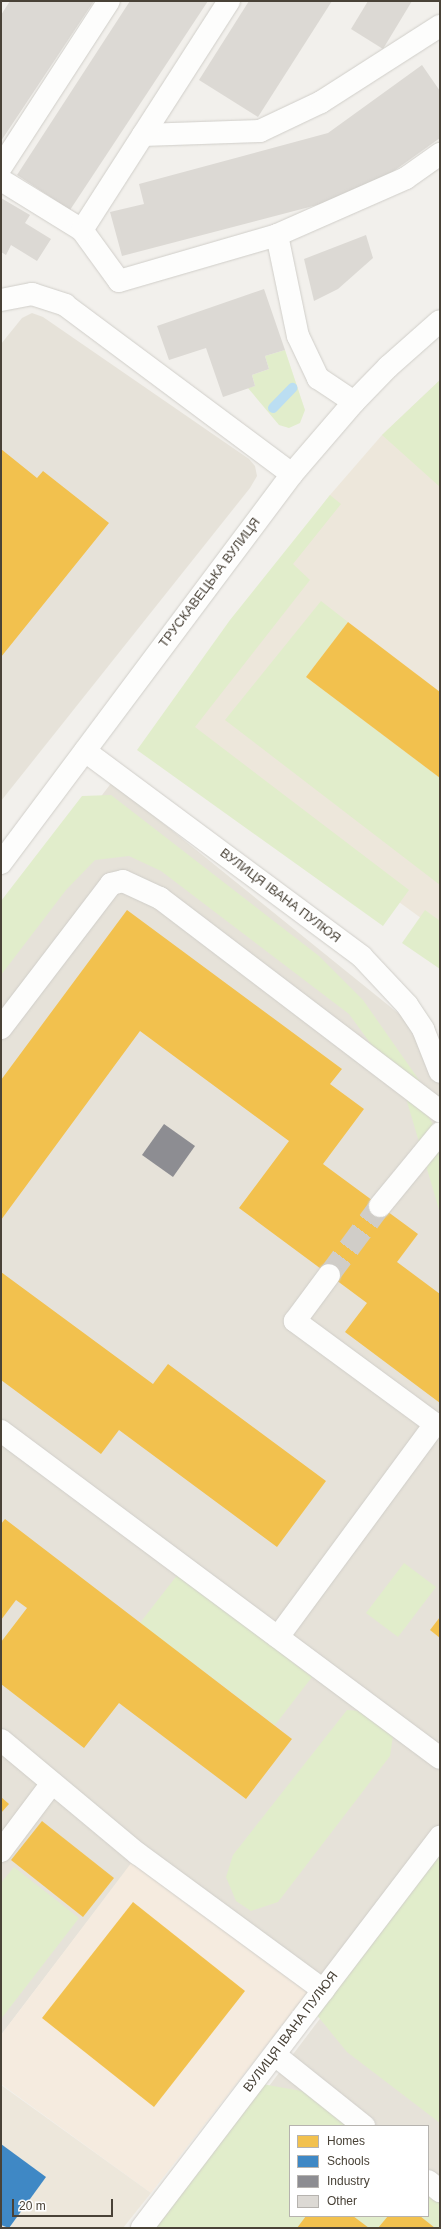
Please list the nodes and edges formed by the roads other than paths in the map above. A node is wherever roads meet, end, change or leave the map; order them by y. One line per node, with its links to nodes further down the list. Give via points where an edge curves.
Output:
1 (109, 1): 6 (street)
2 (229, 1): 4 (street)
3 (440, 26): 4 (street, via 320,102 260,131)
4 (143, 135): 8 (street)
5 (440, 154): 9 (street, via 406,178)
6 (1, 167)
7 (1, 180): 8 (street)
8 (82, 230): 9 (street, via 119,280)
9 (277, 235): 12 (street, via 298,336 318,378)
10 (1, 300): 13 (street, via 32,294 55,299)
11 (440, 321): 12 (street, ТРУСКАВЕЦЬКА ВУЛИЦЯ, via 388,367)
12 (354, 402): 13 (street, ТРУСКАВЕЦЬКА ВУЛИЦЯ)
13 (292, 474): 14 (street, ТРУСКАВЕЦЬКА ВУЛИЦЯ)
14 (85, 751): 15 (street, ТРУСКАВЕЦЬКА ВУЛИЦЯ); 17 (street, ВУЛИЦЯ ІВАНА ПУЛЮЯ, via 362,957 407,1005 423,1029)
15 (1, 863)
16 (1, 1028): 18 (street, via 111,884 123,881 160,898)
17 (440, 1072)
18 (440, 1111)
19 (440, 1133): 20 (street)
20 (380, 1206)
21 (329, 1275): 23 (street, via 295,1321 435,1424)
22 (1, 1430): 23 (street)
23 (278, 1637): 25 (street)
24 (1, 1740): 26 (street)
25 (440, 1758)
26 (52, 1783): 28 (street); 29 (street, via 138,1854)
27 (440, 1837): 29 (street, ВУЛИЦЯ ІВАНА ПУЛЮЯ)
28 (1, 1851)
29 (323, 1990): 30 (street, ВУЛИЦЯ ІВАНА ПУЛЮЯ)
30 (275, 2055): 31 (street); 34 (street, ВУЛИЦЯ ІВАНА ПУЛЮЯ)
31 (363, 2125)
32 (429, 2182): 33 (street)
33 (440, 2191)
34 (142, 2228)

